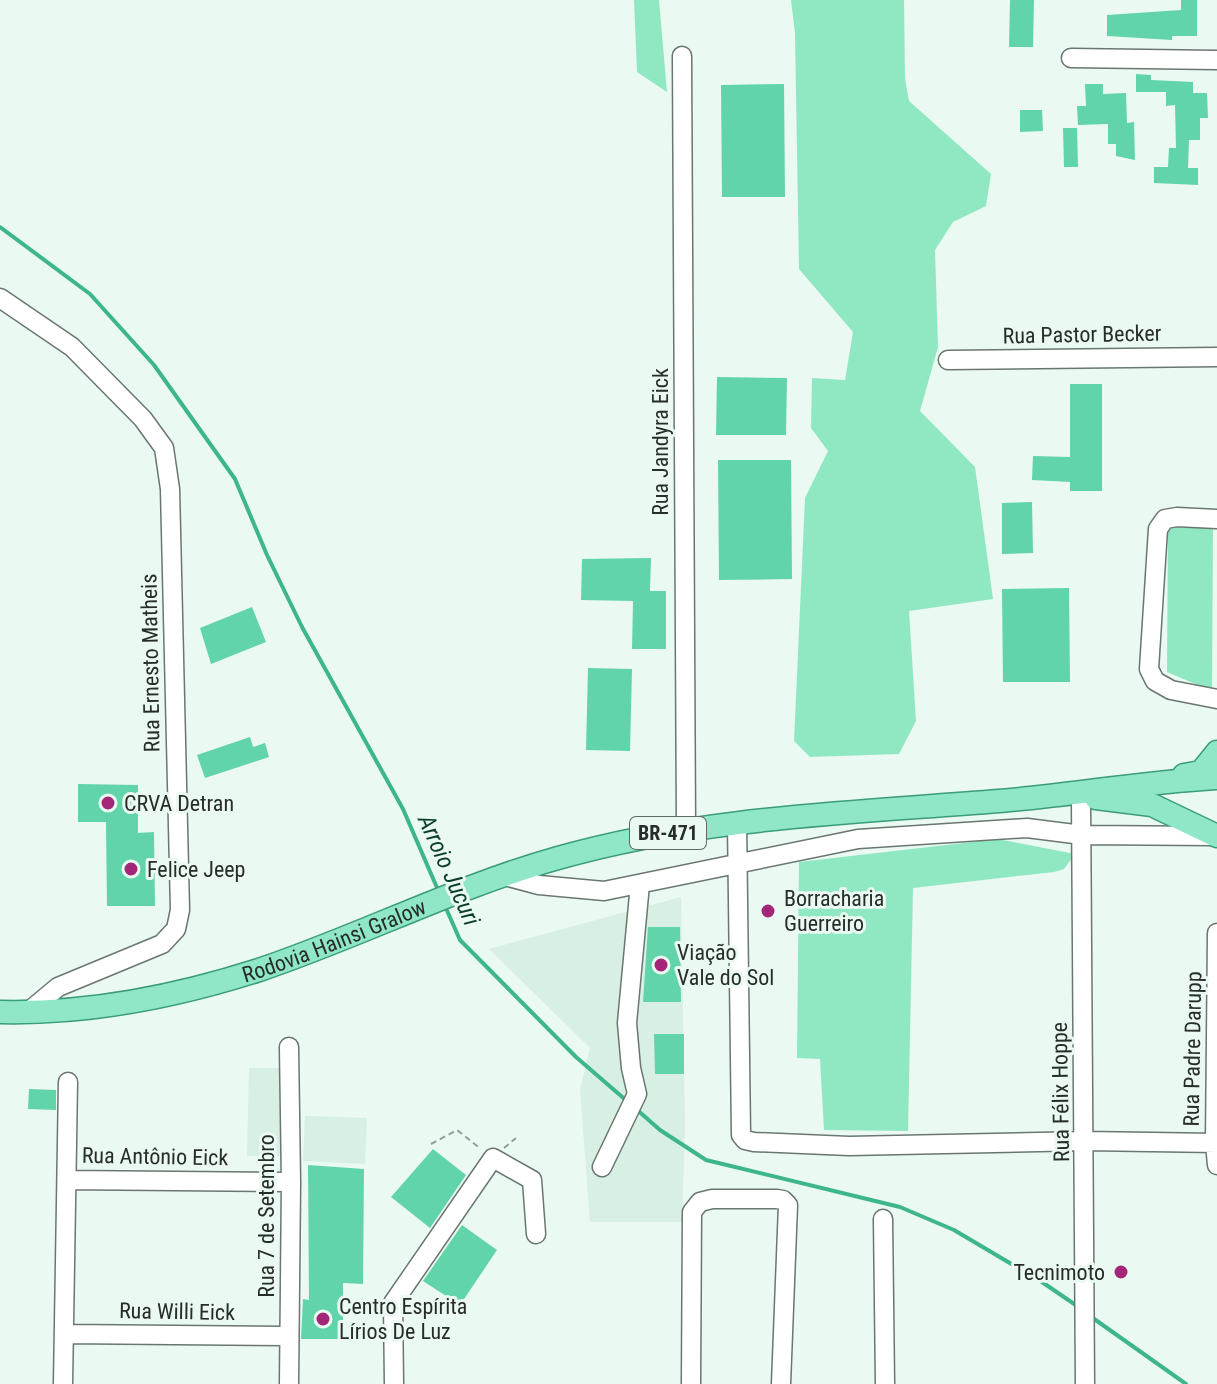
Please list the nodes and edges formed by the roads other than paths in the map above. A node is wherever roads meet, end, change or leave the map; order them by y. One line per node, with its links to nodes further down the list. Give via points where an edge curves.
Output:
1 (682, 56): 16 (street, Rua Jandyra Eick)
2 (1071, 58): 3 (street)
3 (1217, 60)
4 (0, 298): 24 (street, Rua Ernesto Matheis, via 72,347 153,429 168,461 170,489 180,910 176,929 162,944 58,987)
5 (1217, 357): 6 (street, Rua Pastor Becker)
6 (948, 360)
7 (1217, 519): 8 (street, via 1165,519 1158,529 1149,669 1155,681 1171,690)
8 (1217, 699)
9 (1217, 752): 11 (main road, via 1201,772)
10 (1217, 778): 11 (main road, Rodovia Hainsi Gralow / BR-471)
11 (1142, 783): 13 (main road, Rodovia Hainsi Gralow / BR-471)
12 (1217, 793): 14 (main road, Rodovia Hainsi Gralow / BR-471)
13 (1044, 797): 14 (main road, Rodovia Hainsi Gralow / BR-471); 15 (main road, Rodovia Hainsi Gralow / BR-471)
14 (1088, 799): 17 (street, Rua Félix Hoppe); 18 (main road, via 1152,805)
15 (737, 822): 16 (main road, Rodovia Hainsi Gralow / BR-471); 19 (street)
16 (686, 829): 20 (main road, Rodovia Hainsi Gralow / BR-471, via 558,858)
17 (1082, 835): 18 (street); 19 (street, via 1027,828 858,839); 27 (street, Rua Félix Hoppe)
18 (1217, 836)
19 (737, 864): 21 (street); 27 (street, via 745,1140 849,1146)
20 (505, 876): 21 (street, via 566,889 604,891); 24 (main road, Rodovia Hainsi Gralow / BR-471, via 262,969 176,994)
21 (640, 884): 30 (street, via 627,1023 637,1094)
22 (1217, 933): 28 (street, Rua Padre Darupp)
23 (0, 1012): 24 (main road, Rodovia Hainsi Gralow / BR-471)
24 (28, 1012)
25 (289, 1047): 32 (street, Rua 7 de Setembro)
26 (68, 1082): 31 (street)
27 (1085, 1141): 28 (street); 43 (street, Rua Félix Hoppe)
28 (1216, 1143): 29 (street, Rua Padre Darupp)
29 (1217, 1165)
30 (602, 1167)
31 (67, 1180): 32 (street, Rua Antônio Eick); 35 (street)
32 (291, 1182): 36 (street, Rua 7 de Setembro)
33 (883, 1219): 42 (street)
34 (536, 1234): 39 (street, via 532,1180 493,1158 393,1303)
35 (65, 1334): 36 (street, Rua Willi Eick); 37 (street)
36 (289, 1336): 38 (street, Rua 7 de Setembro)
37 (63, 1384)
38 (289, 1384)
39 (394, 1384)
40 (691, 1384): 41 (street, via 692,1212 700,1202 738,1199 777,1199 788,1205)
41 (781, 1384)
42 (885, 1384)
43 (1085, 1384)

